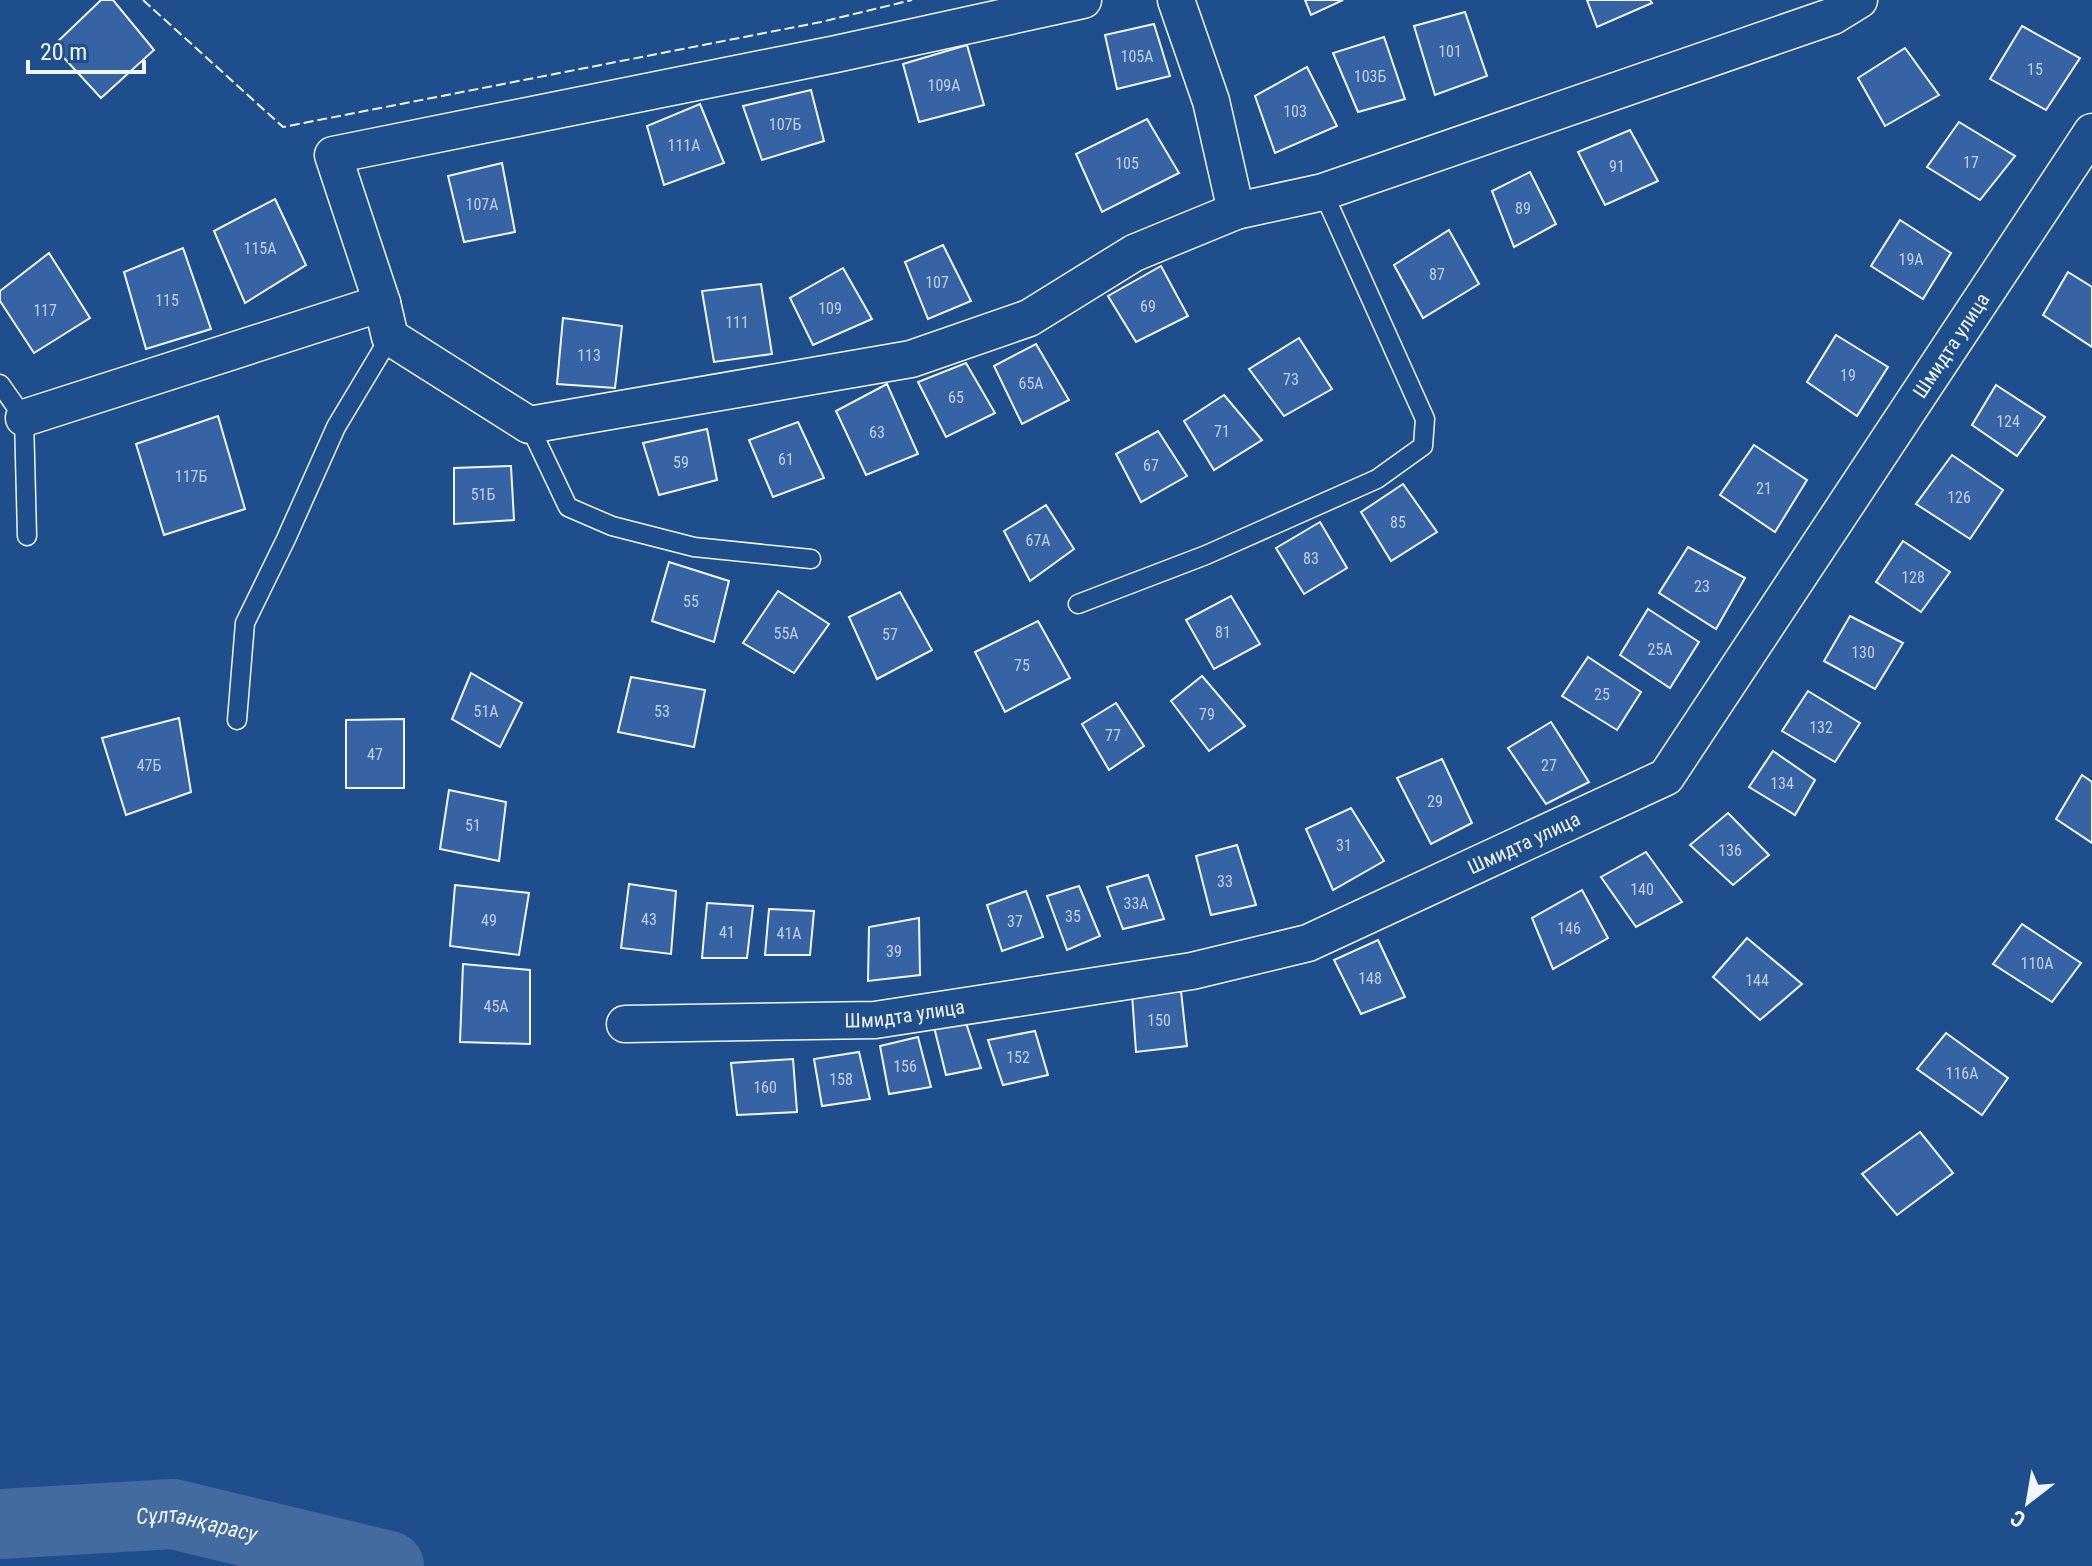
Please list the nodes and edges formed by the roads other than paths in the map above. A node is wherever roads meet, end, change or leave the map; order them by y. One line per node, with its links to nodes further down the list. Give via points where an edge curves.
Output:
1 (1083, 0): 7 (street, via 333,155)
2 (1176, 0): 6 (street, via 1211,101)
3 (1859, 0): 5 (street, via 1833,16)
4 (2092, 132): 15 (street, Шмидта улица, via 1666,777 1308,943 1192,971 875,1020)
5 (1323, 192): 6 (street); 13 (lane, via 1425,419 1423,446 1377,479 1206,555)
6 (1236, 211): 10 (street, via 1134,253 1029,318 911,359)
7 (386, 320): 9 (street); 10 (street); 14 (lane, via 245,623)
8 (0, 384): 9 (lane)
9 (24, 418): 11 (lane)
10 (529, 425): 12 (lane, via 568,507 612,526 694,547)
11 (27, 536)
12 (811, 559)
13 (1078, 604)
14 (237, 720)
15 (625, 1024)

